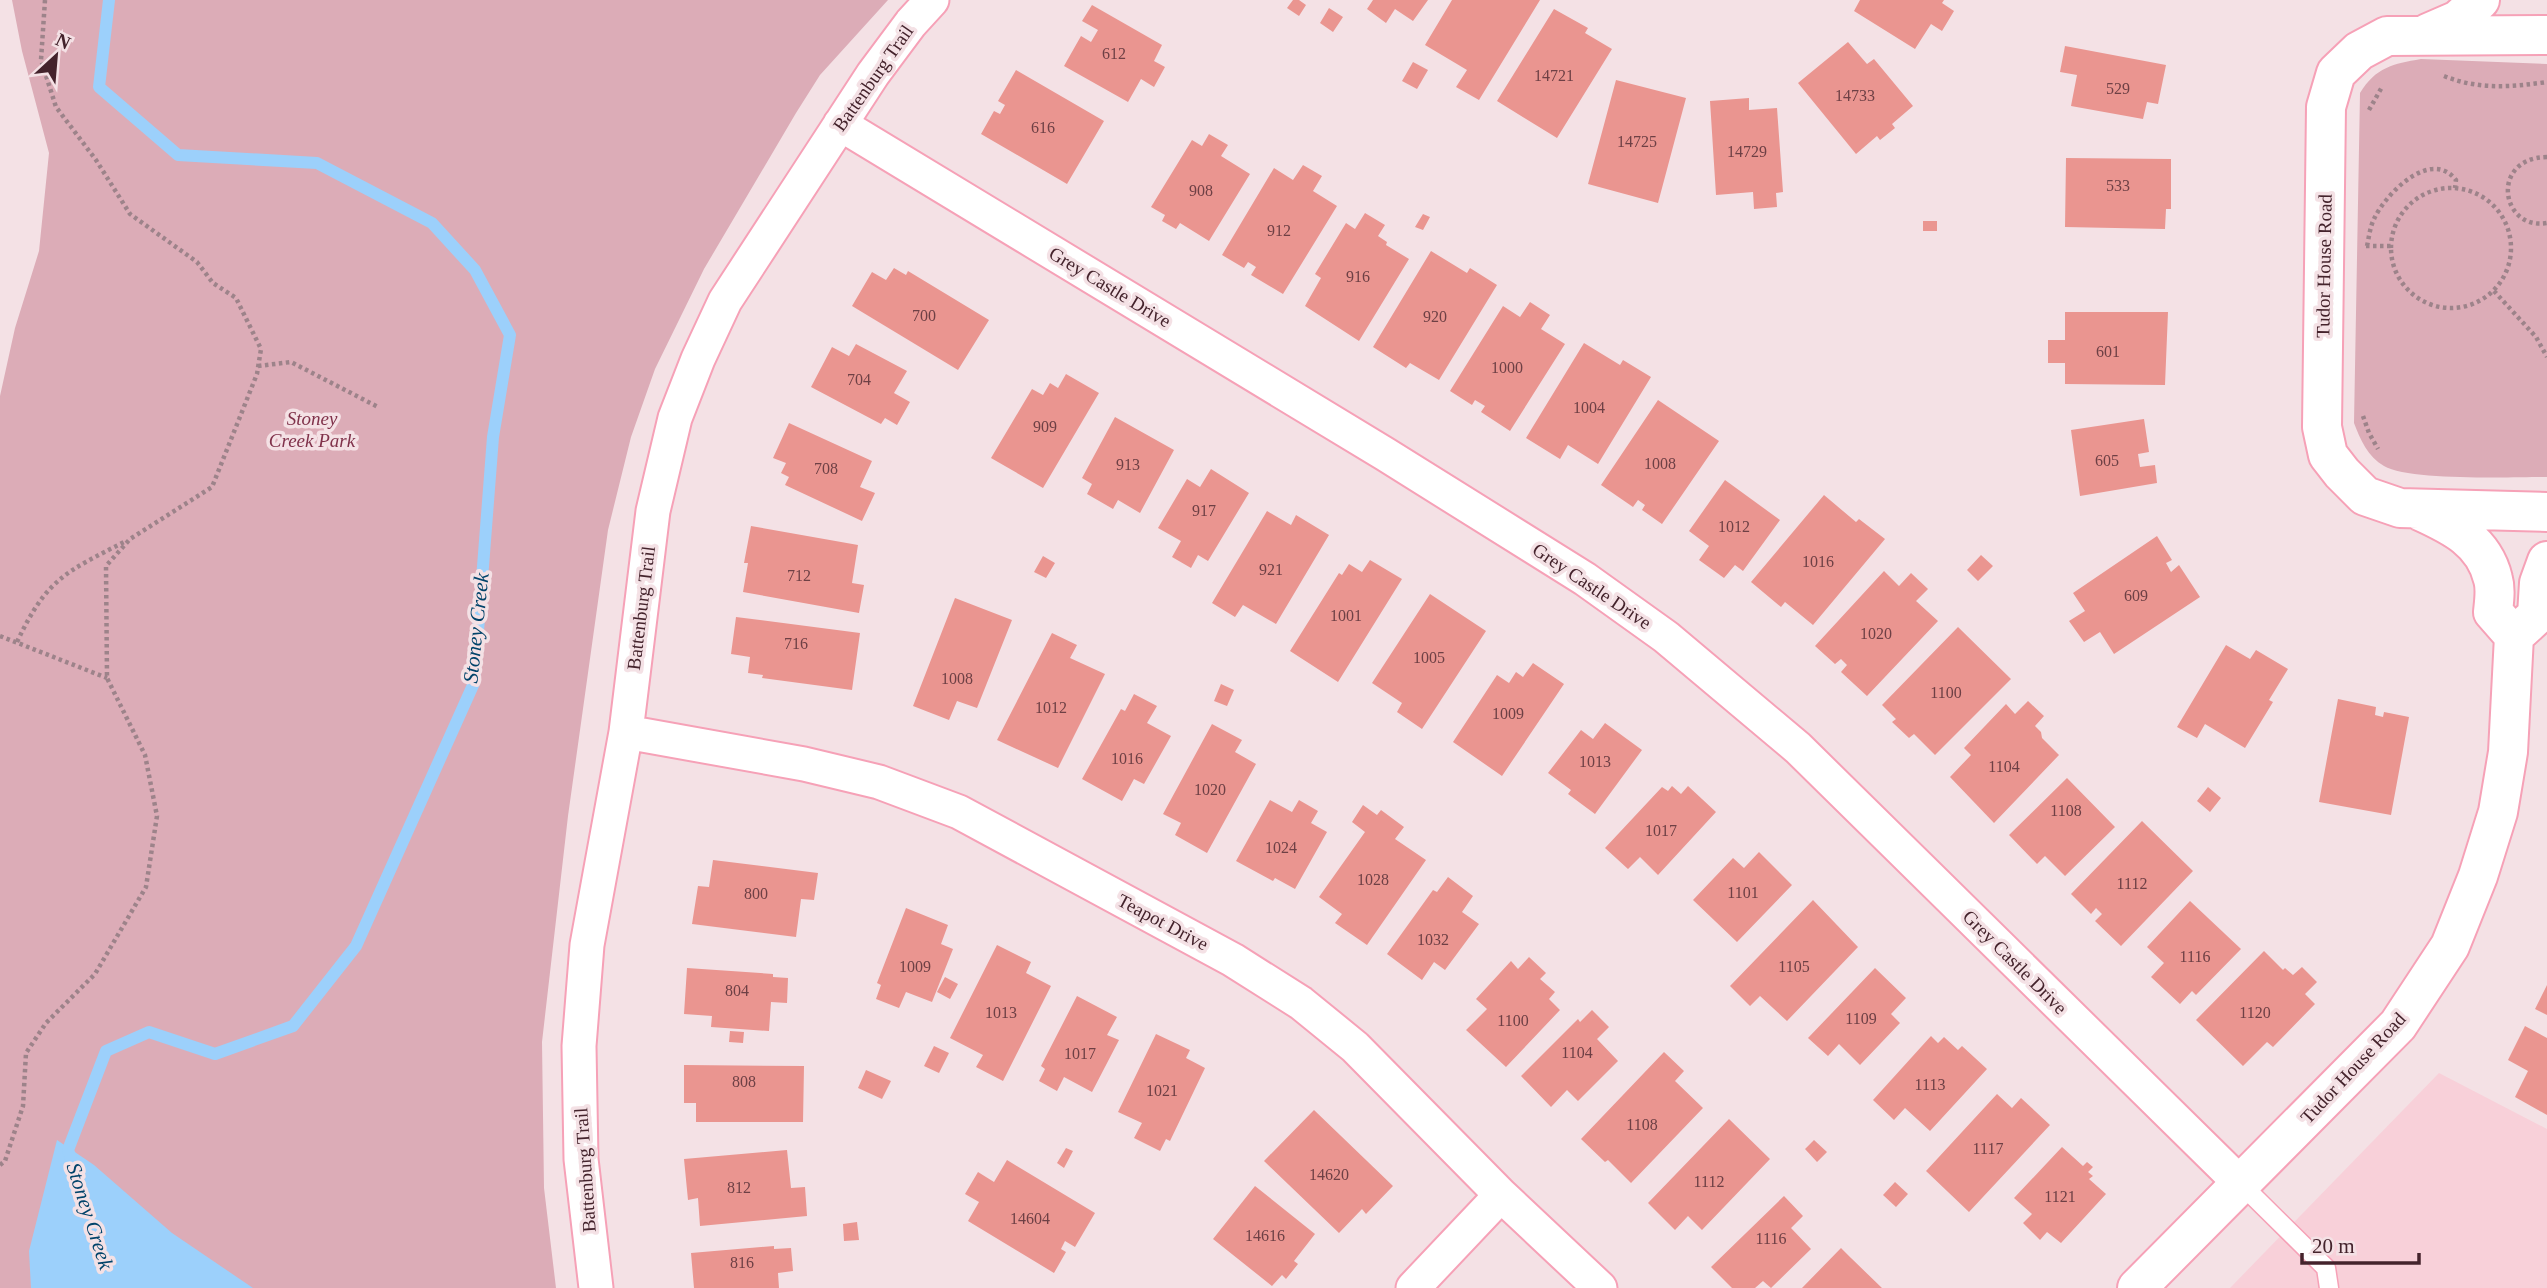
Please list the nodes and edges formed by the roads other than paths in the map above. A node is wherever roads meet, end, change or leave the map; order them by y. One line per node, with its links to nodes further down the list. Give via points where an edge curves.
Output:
1 (932, 0): 5 (street, Battenburg Trail)
2 (2480, 0): 3 (street, Tudor House Road, via 2458,20)
3 (2426, 34): 4 (street, Tudor House Road); 6 (street, Tudor House Road, via 2387,36 2359,51 2336,73 2326,107 2322,427 2328,455 2365,496)
4 (2547, 35)
5 (840, 124): 10 (street, Battenburg Trail, via 725,301 675,418 653,511); 11 (street, Grey Castle Drive, via 1385,454 1585,579 1666,637 1798,748)
6 (2415, 509): 7 (street, Tudor House Road); 9 (street, Tudor House Road, via 2458,529 2483,552 2494,581 2493,612)
7 (2547, 512)
8 (2547, 561): 9 (street, via 2539,583 2538,615)
9 (2514, 636): 11 (street, Tudor House Road, via 2508,752 2498,811 2450,946 2398,1025)
10 (626, 732): 12 (street, Teapot Drive, via 879,782 959,812 1233,960 1301,1003 1355,1047); 13 (street, Battenburg Trail, via 587,946 579,1046 581,1159)
11 (2240, 1183): 16 (street, Tudor House Road); 17 (lane, via 2326,1268)
12 (1501, 1195): 14 (street); 15 (street, Teapot Drive)
13 (596, 1288)
14 (1413, 1288)
15 (1600, 1288)
16 (2137, 1288)
17 (2329, 1288)

